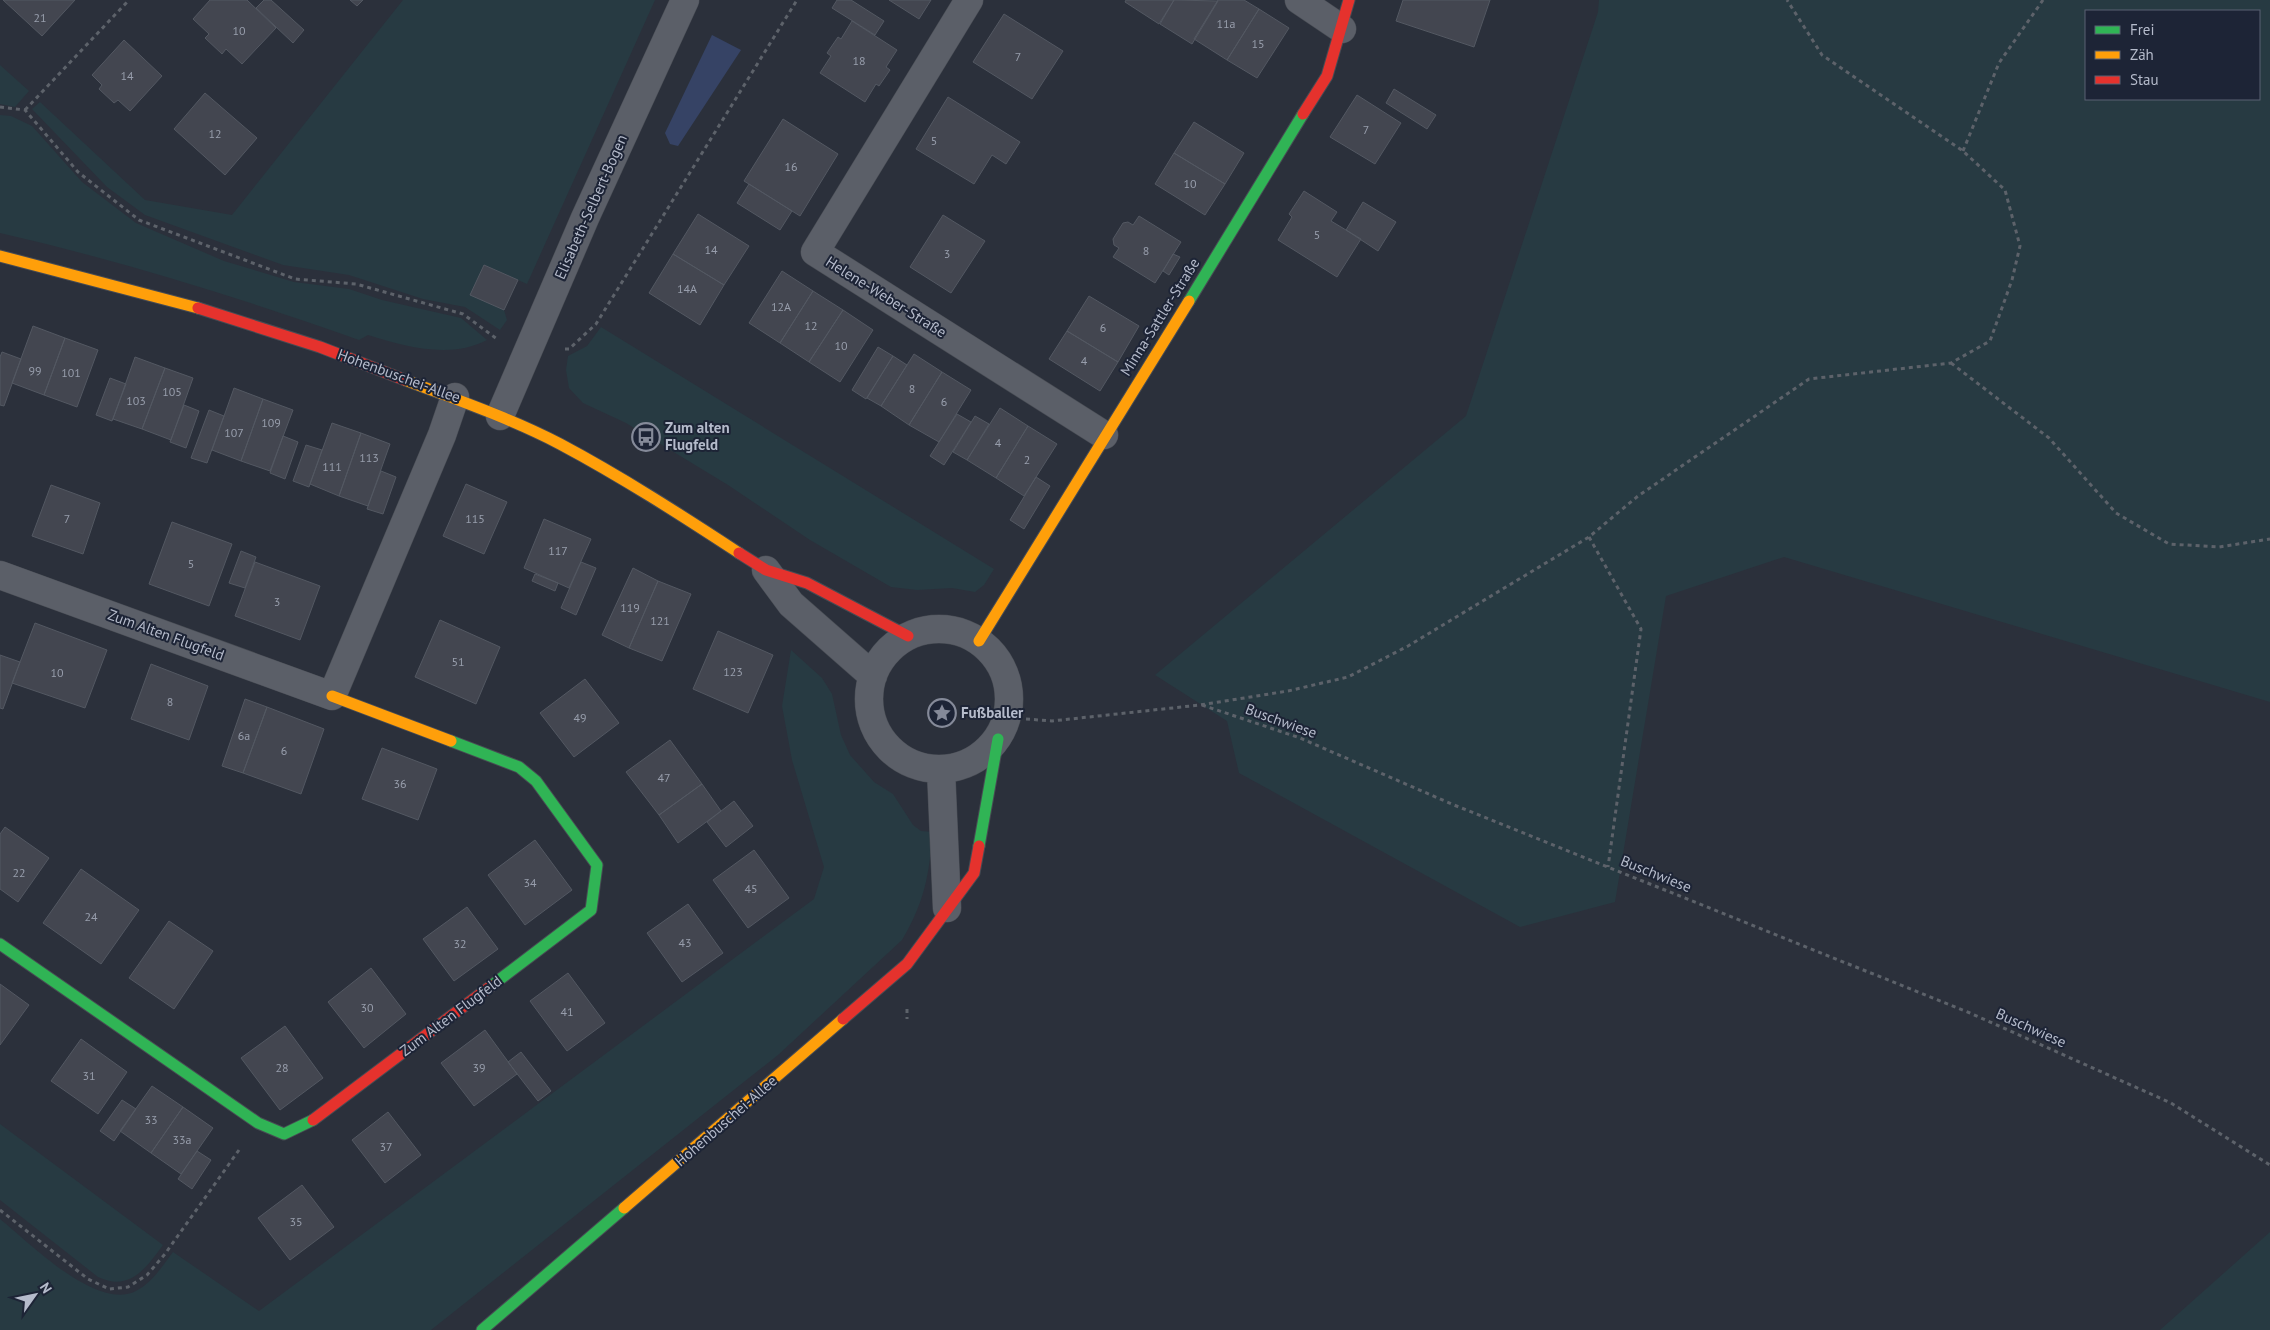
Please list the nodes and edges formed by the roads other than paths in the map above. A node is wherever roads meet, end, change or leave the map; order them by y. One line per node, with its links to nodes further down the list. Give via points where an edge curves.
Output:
1 (685, 0): 8 (street, Elisabeth-Selbert-Bogen, via 585,218)
2 (969, 0): 9 (street, Helene-Weber-Straße, via 815,252)
3 (1299, 0): 5 (street)
4 (1348, 0): 5 (street, Minna-Sattler-Straße)
5 (1342, 29): 9 (street, Minna-Sattler-Straße, via 1327,76)
6 (0, 256): 7 (street, Hohenbuschei-Allee, via 184,303 320,347)
7 (455, 397): 8 (street, Hohenbuschei-Allee); 15 (street, via 442,436)
8 (500, 416): 10 (street, Hohenbuschei-Allee, via 559,444 648,494)
9 (1104, 435): 13 (street, Minna-Sattler-Straße)
10 (766, 570): 12 (street, Hohenbuschei-Allee, via 807,583); 14 (street, Hohenbuschei-Allee, via 791,604)
11 (0, 575): 15 (street, Zum Alten Flugfeld)
12 (908, 636): 13 (street, via 931,629 955,630); 14 (street, via 888,650)
13 (979, 641): 16 (street, via 1005,674 1010,696)
14 (873, 676): 17 (street, via 869,694 871,718 882,739 898,756 918,766)
15 (332, 696): 19 (street, Zum Alten Flugfeld, via 519,767 536,781 597,865 591,910 314,1119 284,1134 258,1123)
16 (1003, 729): 17 (street, via 983,755 963,766); 18 (street, Hohenbuschei-Allee, via 974,873)
17 (941, 770): 18 (street)
18 (947, 908): 20 (street, Hohenbuschei-Allee, via 907,964)
19 (0, 944)
20 (486, 1328)

